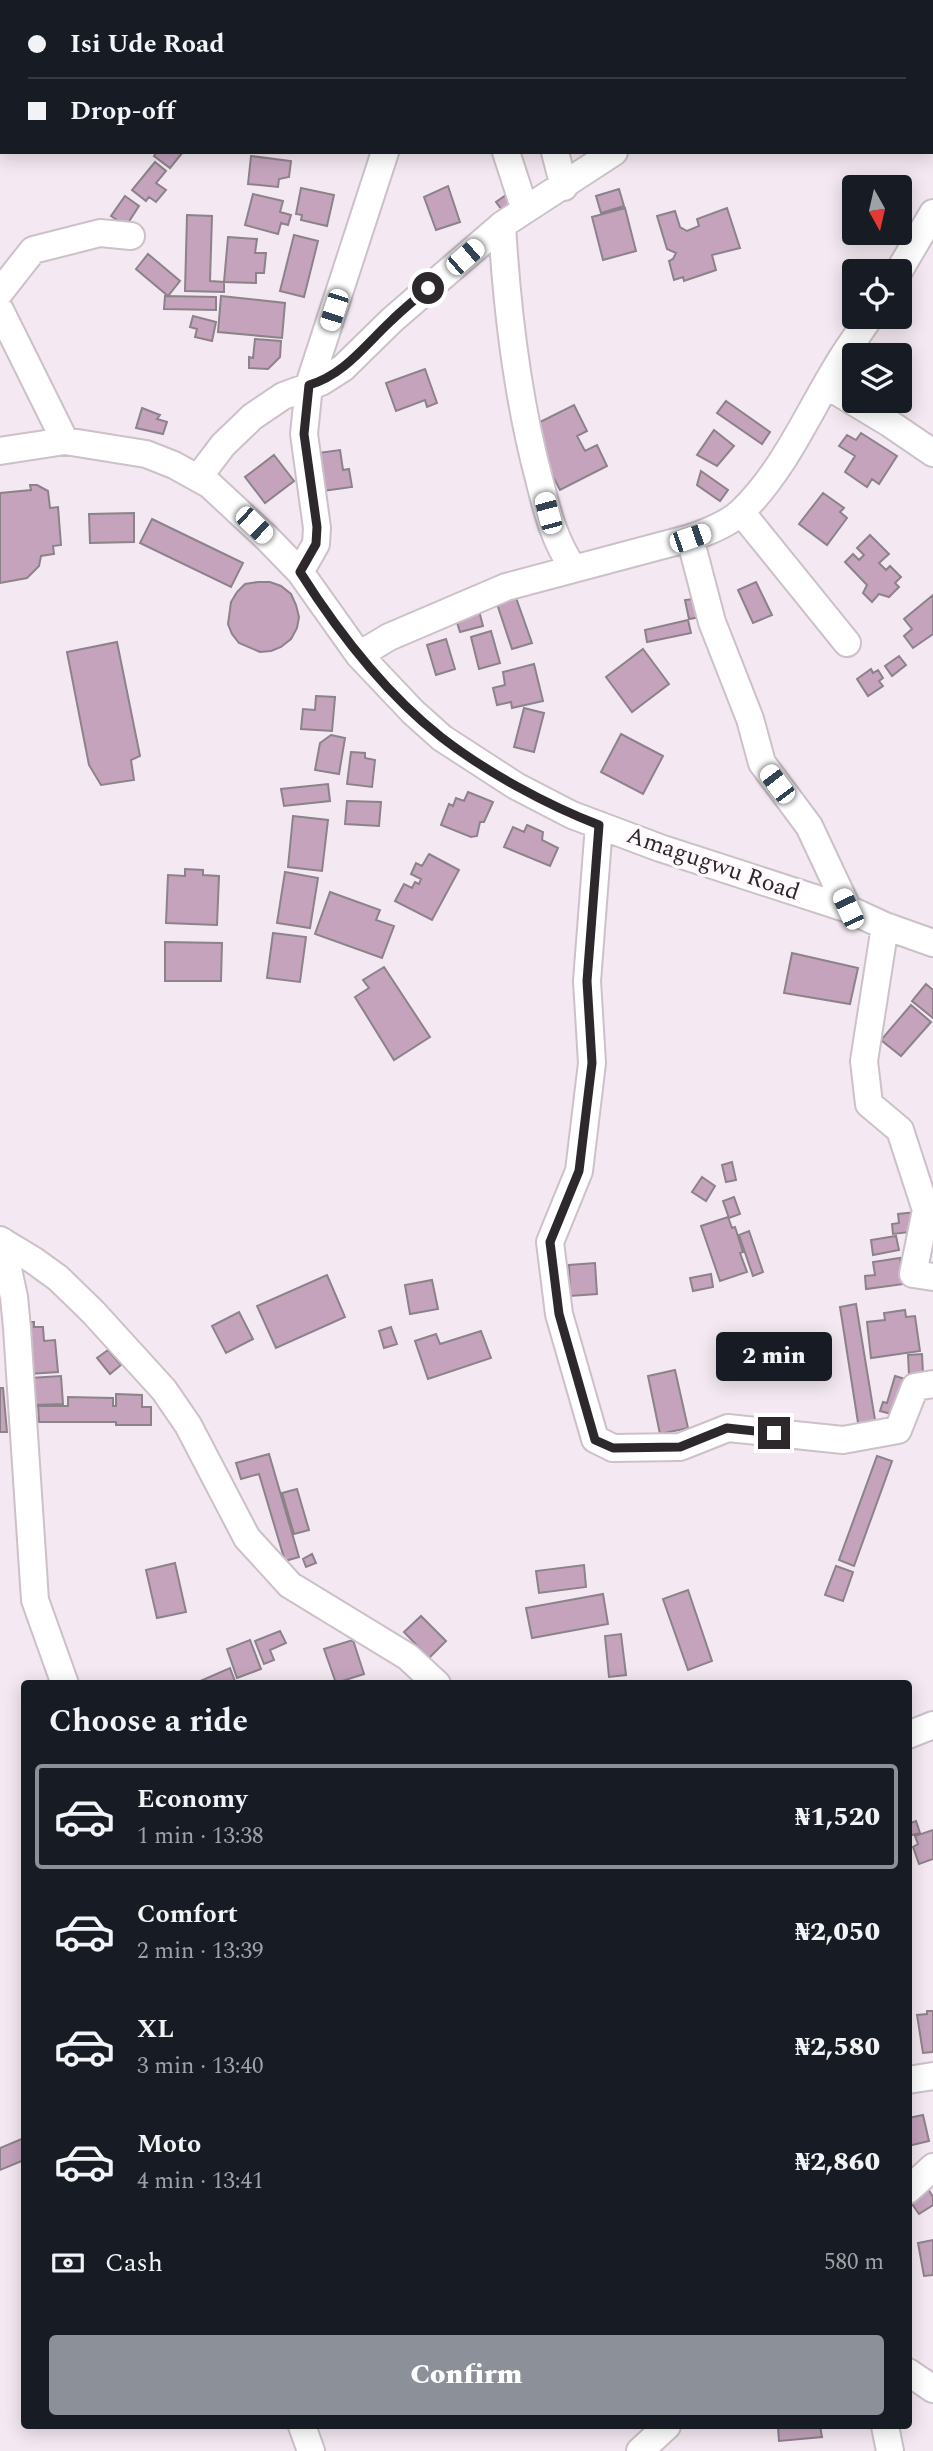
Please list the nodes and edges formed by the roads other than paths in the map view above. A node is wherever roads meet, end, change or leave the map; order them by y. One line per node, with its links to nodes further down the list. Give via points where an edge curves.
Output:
1 (384, 154): 14 (street)
2 (507, 154): 6 (street)
3 (556, 154): 5 (street)
4 (611, 154): 5 (street)
5 (564, 187): 6 (street)
6 (525, 211): 8 (street)
7 (933, 213): 10 (street)
8 (502, 225): 14 (street, via 344,368); 22 (street, via 510,331 530,445 554,534)
9 (131, 236): 11 (street, via 100,233 33,250)
10 (906, 259)
11 (0, 292)
12 (0, 310): 16 (street)
13 (862, 329): 15 (street)
14 (309, 385): 19 (street, via 252,417); 23 (street, via 304,434 317,527 316,544)
15 (826, 386): 18 (street); 20 (street, via 772,475)
16 (65, 441): 17 (street, Amagugwu Road); 19 (street, Amagugwu Road, via 145,454)
17 (0, 451)
18 (933, 453)
19 (198, 478): 23 (street, Amagugwu Road)
20 (741, 512): 21 (street); 24 (street)
21 (690, 538): 22 (street); 27 (street, via 712,622 762,763 809,826)
22 (573, 568): 25 (street, via 506,587 441,613)
23 (300, 572): 25 (street, Amagugwu Road)
24 (847, 643)
25 (359, 655): 26 (street, Amagugwu Road, via 442,738 516,786)
26 (599, 825): 27 (street, Amagugwu Road); 32 (street, via 587,981 592,1063 579,1171 550,1242 559,1314 595,1440 613,1448 680,1447 727,1428 843,1440 898,1430 915,1387)
27 (848, 909): 28 (street, Amagugwu Road)
28 (885, 926): 29 (street, Amagugwu Road); 31 (street, via 864,1061 869,1104 900,1130 926,1210 913,1274)
29 (933, 943)
30 (1, 1240): 33 (street, via 17,1328 35,1600); 34 (street, via 58,1278 164,1390 188,1425 247,1538 290,1586 408,1657)
31 (933, 1277)
32 (933, 1384)
33 (64, 1680)
34 (433, 1680)
35 (933, 1726): 36 (street)
36 (912, 1734)
37 (933, 2076): 38 (street)
38 (912, 2079)
39 (933, 2167): 40 (street)
40 (912, 2186)
41 (912, 2375): 42 (street)
42 (933, 2389)
43 (303, 2429): 46 (street)
44 (664, 2429): 47 (street)
45 (886, 2429): 48 (street)
46 (312, 2451)
47 (640, 2451)
48 (890, 2451)

